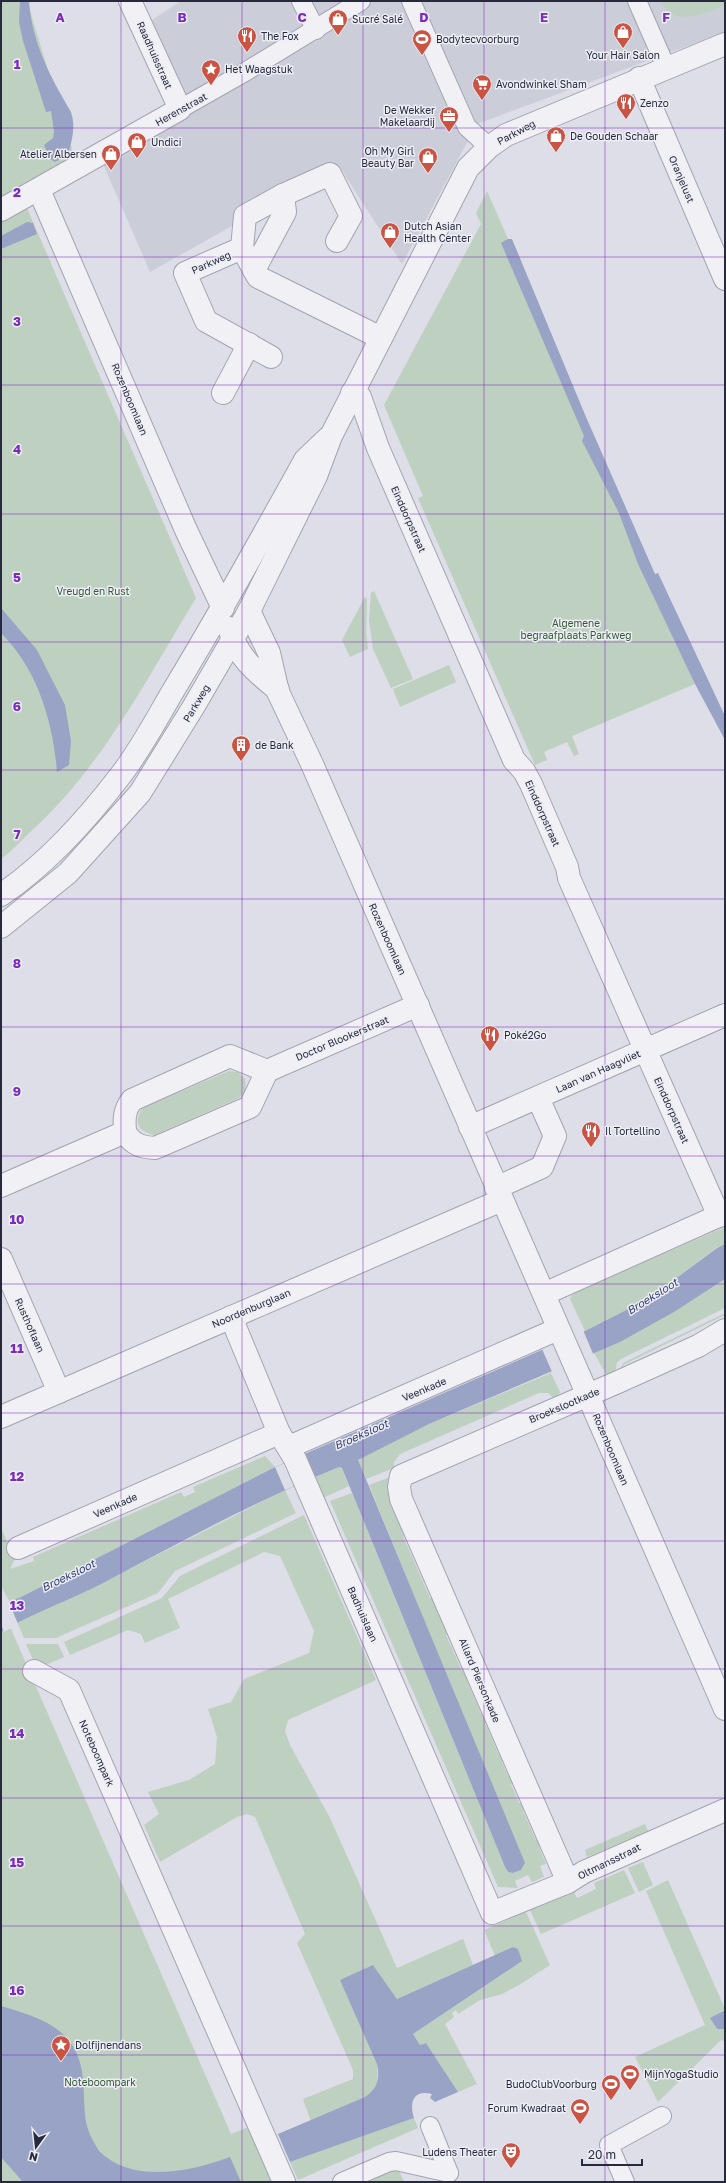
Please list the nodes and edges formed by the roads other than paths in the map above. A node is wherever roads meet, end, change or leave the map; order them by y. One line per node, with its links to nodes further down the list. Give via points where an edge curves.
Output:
1 (130, 1): 10 (street, Raadhuisstraat)
2 (301, 1): 6 (street)
3 (361, 1): 6 (street, Herenstraat)
4 (411, 1): 11 (street, via 467,127)
5 (636, 1): 8 (street)
6 (316, 30): 10 (street, Herenstraat)
7 (725, 44): 8 (street, Parkweg)
8 (666, 67): 9 (street, Parkweg)
9 (639, 78): 11 (street, Parkweg, via 506,135); 18 (street, Oranjelust)
10 (180, 109): 12 (street, Herenstraat)
11 (489, 147): 19 (street, Parkweg, via 468,168)
12 (40, 190): 14 (street, Herenstraat); 25 (street, Rozenboomlaan, via 186,530)
13 (283, 196): 15 (street, Parkweg, via 337,171 350,216); 16 (street, Parkweg, via 245,216); 17 (street, via 285,212)
14 (1, 210)
15 (337, 241)
16 (242, 248): 17 (street, Parkweg); 20 (street, Parkweg, via 185,273 206,321)
17 (254, 270): 19 (street, Parkweg, via 258,277 306,298)
18 (725, 279)
19 (381, 338): 23 (street, Parkweg)
20 (248, 344): 21 (street, Parkweg); 22 (street)
21 (272, 357)
22 (223, 393)
23 (352, 393): 24 (street, Parkweg); 33 (street, Einddorpstraat, via 360,397 378,448 514,760 531,784)
24 (331, 436): 25 (street, Parkweg, via 305,460); 26 (street, Parkweg, via 316,476)
25 (223, 608): 26 (street); 27 (street, Rozenboomlaan); 29 (street, Parkweg, via 121,775 91,812 14,886)
26 (249, 611): 27 (street, Parkweg); 28 (street, Rozenboomlaan, via 269,652)
27 (233, 640): 28 (street, Rozenboomlaan, via 247,664); 30 (street, Parkweg, via 140,793 68,873)
28 (278, 690): 31 (street, Rozenboomlaan)
29 (1, 895)
30 (1, 927)
31 (418, 1005): 34 (street, Doctor Blookerstraat); 36 (street, Rozenboomlaan)
32 (725, 1015): 33 (street, Laan van Haagvliet)
33 (646, 1049): 35 (street, Laan van Haagvliet); 40 (street, Einddorpstraat)
34 (267, 1071): 37 (street, via 250,1107 155,1148 139,1146 130,1140); 37 (street, via 230,1056 132,1100 124,1119)
35 (538, 1098): 36 (street, Laan van Haagvliet); 39 (street, via 555,1136 542,1167)
36 (470, 1127): 39 (street, Rozenboomlaan)
37 (125, 1132): 38 (street)
38 (1, 1186)
39 (499, 1194): 42 (street, Rozenboomlaan); 43 (street, Noordenburglaan)
40 (722, 1215): 42 (street)
41 (1, 1259): 47 (street, Rusthoflaan)
42 (544, 1294): 45 (street, Rozenboomlaan)
43 (231, 1317): 47 (street, Noordenburglaan); 49 (street, Badhuislaan)
44 (725, 1330): 46 (street, Broekslootkade, via 698,1346)
45 (559, 1332): 46 (street, Rozenboomlaan); 49 (street, Veenkade)
46 (583, 1385): 50 (street, Broekslootkade); 53 (street, Rozenboomlaan)
47 (59, 1392): 48 (street, Noordenburglaan)
48 (1, 1417)
49 (288, 1446): 51 (street, Veenkade); 56 (street, Badhuislaan)
50 (401, 1476): 55 (street, Allard Piersonkade, via 401,1499)
51 (18, 1548)
52 (34, 1671): 59 (street, Noteboompark, via 69,1690)
53 (725, 1709)
54 (725, 1810): 55 (street, Oltmansstraat, via 584,1872)
55 (568, 1882): 56 (street, Oltmansstraat)
56 (492, 1913)
57 (662, 2116): 61 (street, via 609,2145)
58 (430, 2126): 60 (street, via 449,2173 396,2161)
59 (284, 2182)
60 (342, 2182)
61 (625, 2182)

